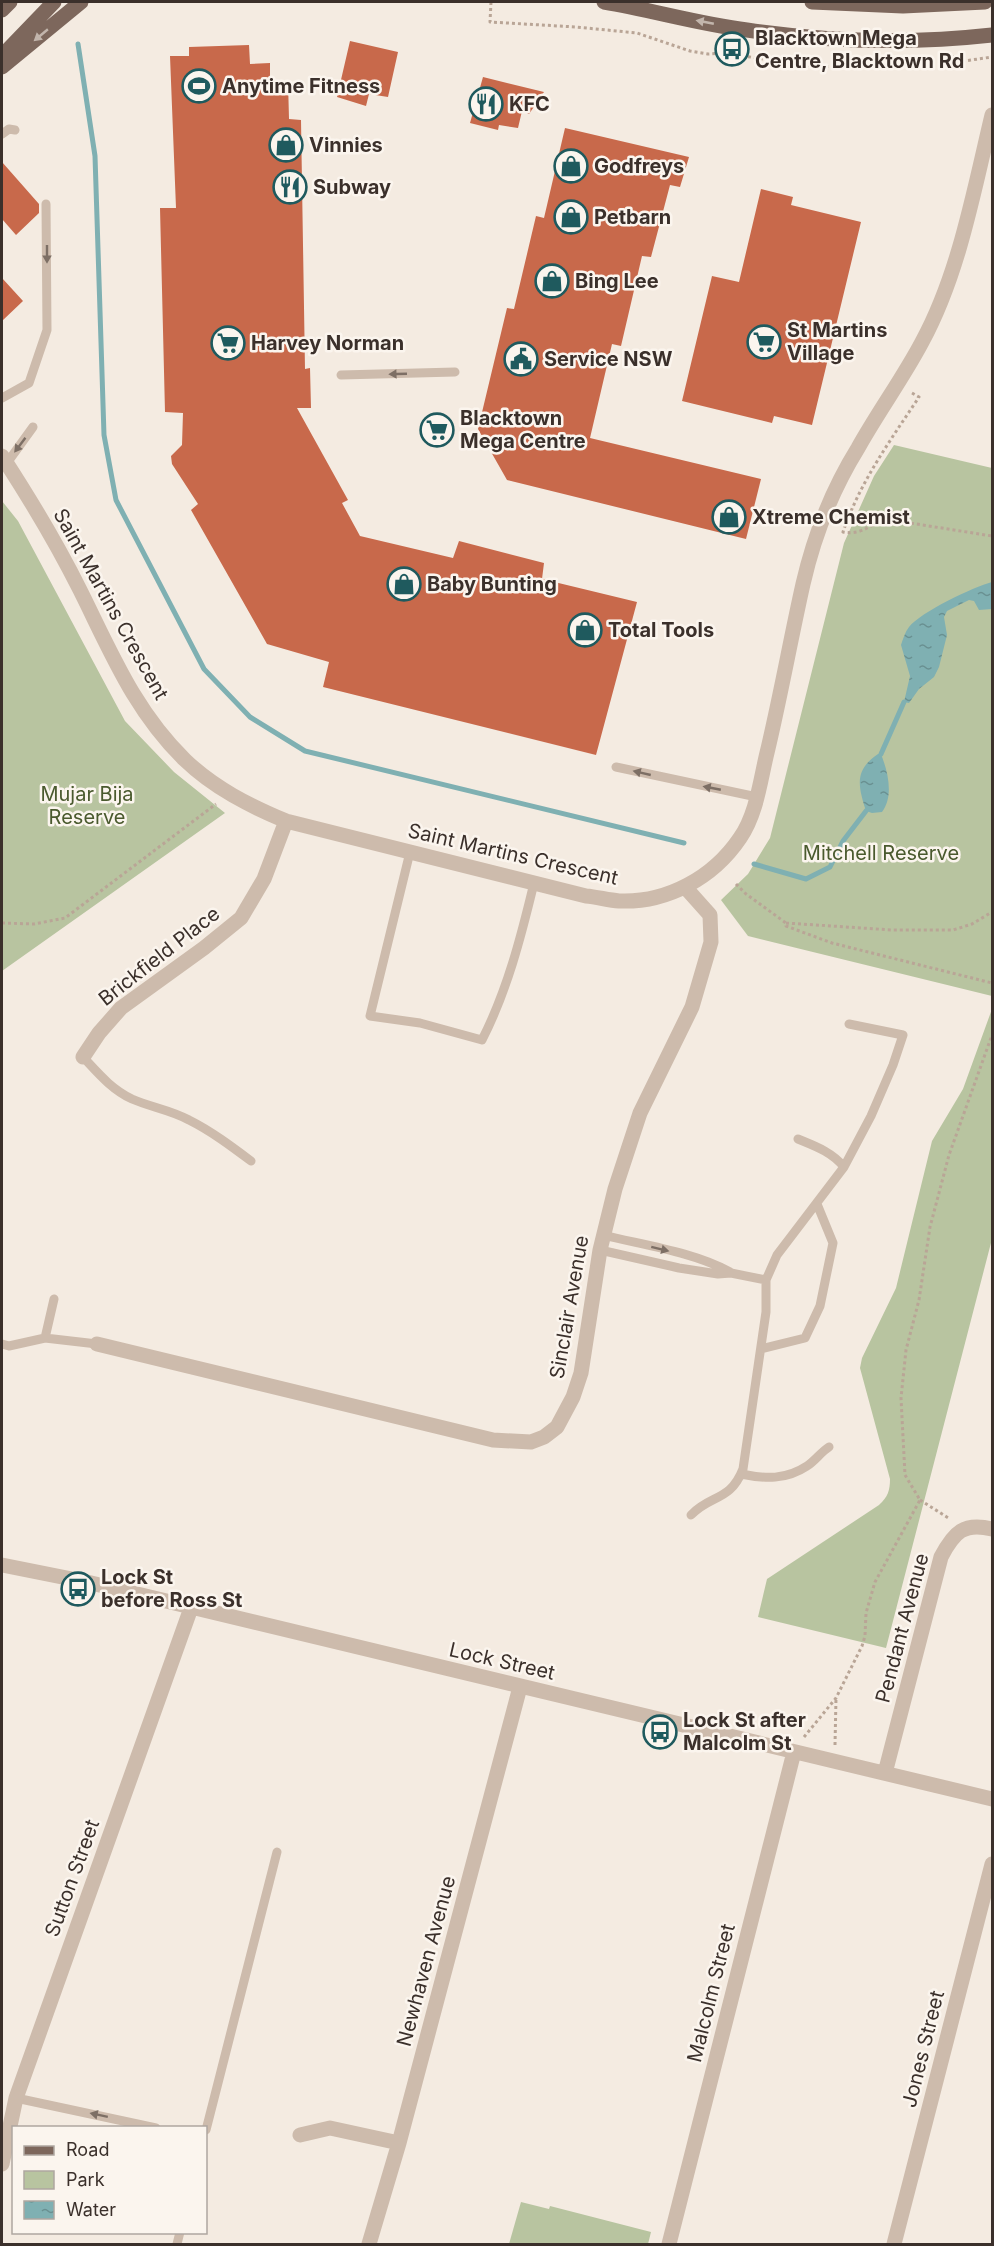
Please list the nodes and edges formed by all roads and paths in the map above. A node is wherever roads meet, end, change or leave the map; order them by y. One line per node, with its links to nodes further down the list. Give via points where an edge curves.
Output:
1 (10, 2): 8 (main road)
2 (54, 2): 10 (main road)
3 (81, 2): 14 (main road, one-way to 14)
4 (492, 2): 12 (path, via 490,22 637,33 708,54 836,67 873,66)
5 (604, 2): 9 (main road, one-way to 5, via 923,40 838,39 746,30)
6 (812, 2): 7 (main road, via 903,6)
7 (984, 2)
8 (2, 10)
9 (993, 35)
10 (2, 56)
11 (951, 56): 13 (path, via 964,61)
12 (928, 57)
13 (993, 57)
14 (2, 67)
15 (993, 115): 21 (street, Saint Martins Crescent, via 965,228 941,300 923,341)
16 (15, 130): 17 (lane)
17 (2, 134)
18 (46, 204): 22 (lane, one-way to 22, via 46,330 29,383)
19 (455, 372): 20 (lane, one-way to 20)
20 (340, 375)
21 (897, 384): 25 (path, via 919,397 880,453 843,532 854,534 881,520 891,520); 28 (street, Saint Martins Crescent, via 844,473 821,522 803,583)
22 (2, 398)
23 (33, 427): 24 (lane, one-way to 24)
24 (4, 460): 27 (street, Saint Martins Crescent, via 78,587 132,694 172,746)
25 (993, 536)
26 (616, 767): 28 (lane, one-way to 26)
27 (228, 793): 29 (street, Saint Martins Crescent); 36 (path, via 65,918 34,924)
28 (757, 796): 33 (street, Saint Martins Crescent, via 742,836 732,849)
29 (286, 822): 30 (street, Saint Martins Crescent); 40 (street, Brickfield Place, via 264,879 241,918 121,1008)
30 (410, 852): 31 (street, Saint Martins Crescent); 31 (lane, via 370,1016 420,1023 482,1040 501,999)
31 (534, 883): 33 (street, Saint Martins Crescent, via 616,901 648,900)
32 (736, 884): 35 (path)
33 (685, 887): 45 (street, Sinclair Avenue, via 710,915 711,942 692,1007 640,1113)
34 (993, 912): 35 (path, via 953,930)
35 (786, 922): 37 (path, via 786,926 832,943)
36 (2, 923)
37 (993, 983)
38 (849, 1023): 43 (lane, via 903,1035 872,1116)
39 (993, 1035): 55 (path, via 949,1155 930,1227 919,1300 906,1350 901,1398 905,1475)
40 (83, 1057): 42 (lane, via 119,1092 187,1119)
41 (798, 1139): 43 (lane, via 824,1150)
42 (251, 1161)
43 (844, 1167): 44 (lane)
44 (817, 1204): 47 (lane, via 777,1255); 52 (lane, via 833,1243 814,1321 805,1338)
45 (601, 1242): 46 (lane, one-way to 46, via 679,1254); 46 (lane, via 679,1268); 51 (street, Sinclair Avenue, via 581,1373 573,1397 556,1427 531,1442 493,1440)
46 (731, 1273): 47 (lane)
47 (766, 1280): 52 (lane)
48 (54, 1299): 49 (lane)
49 (45, 1338): 50 (lane); 51 (lane)
50 (2, 1344)
51 (97, 1344)
52 (761, 1349): 54 (lane)
53 (829, 1447): 54 (lane, via 793,1473 769,1479)
54 (741, 1474): 56 (lane, via 731,1490)
55 (920, 1500): 58 (path); 62 (path, via 875,1582 862,1647)
56 (691, 1515)
57 (993, 1529): 58 (street, via 980,1526)
58 (966, 1530): 66 (street, Pendant Avenue, via 952,1536 941,1557)
59 (2, 1565): 60 (street, Lock Street)
60 (191, 1608): 61 (street, Lock Street); 70 (street, Sutton Street)
61 (520, 1687): 65 (street, Lock Street); 74 (street, Newhaven Avenue)
62 (836, 1698): 63 (path); 64 (path)
63 (804, 1737)
64 (836, 1745)
65 (794, 1752): 66 (street, Lock Street); 77 (street, Malcolm Street)
66 (885, 1773): 67 (street, Lock Street)
67 (993, 1799)
68 (277, 1852): 72 (lane)
69 (993, 1864): 78 (street, Jones Street)
70 (16, 2098): 71 (lane, one-way to 70); 75 (street, Sutton Street)
71 (151, 2126)
72 (207, 2126)
73 (300, 2135): 74 (street, via 330,2128)
74 (399, 2143): 76 (street, Newhaven Avenue)
75 (2, 2164)
76 (369, 2244)
77 (669, 2244)
78 (894, 2244)

